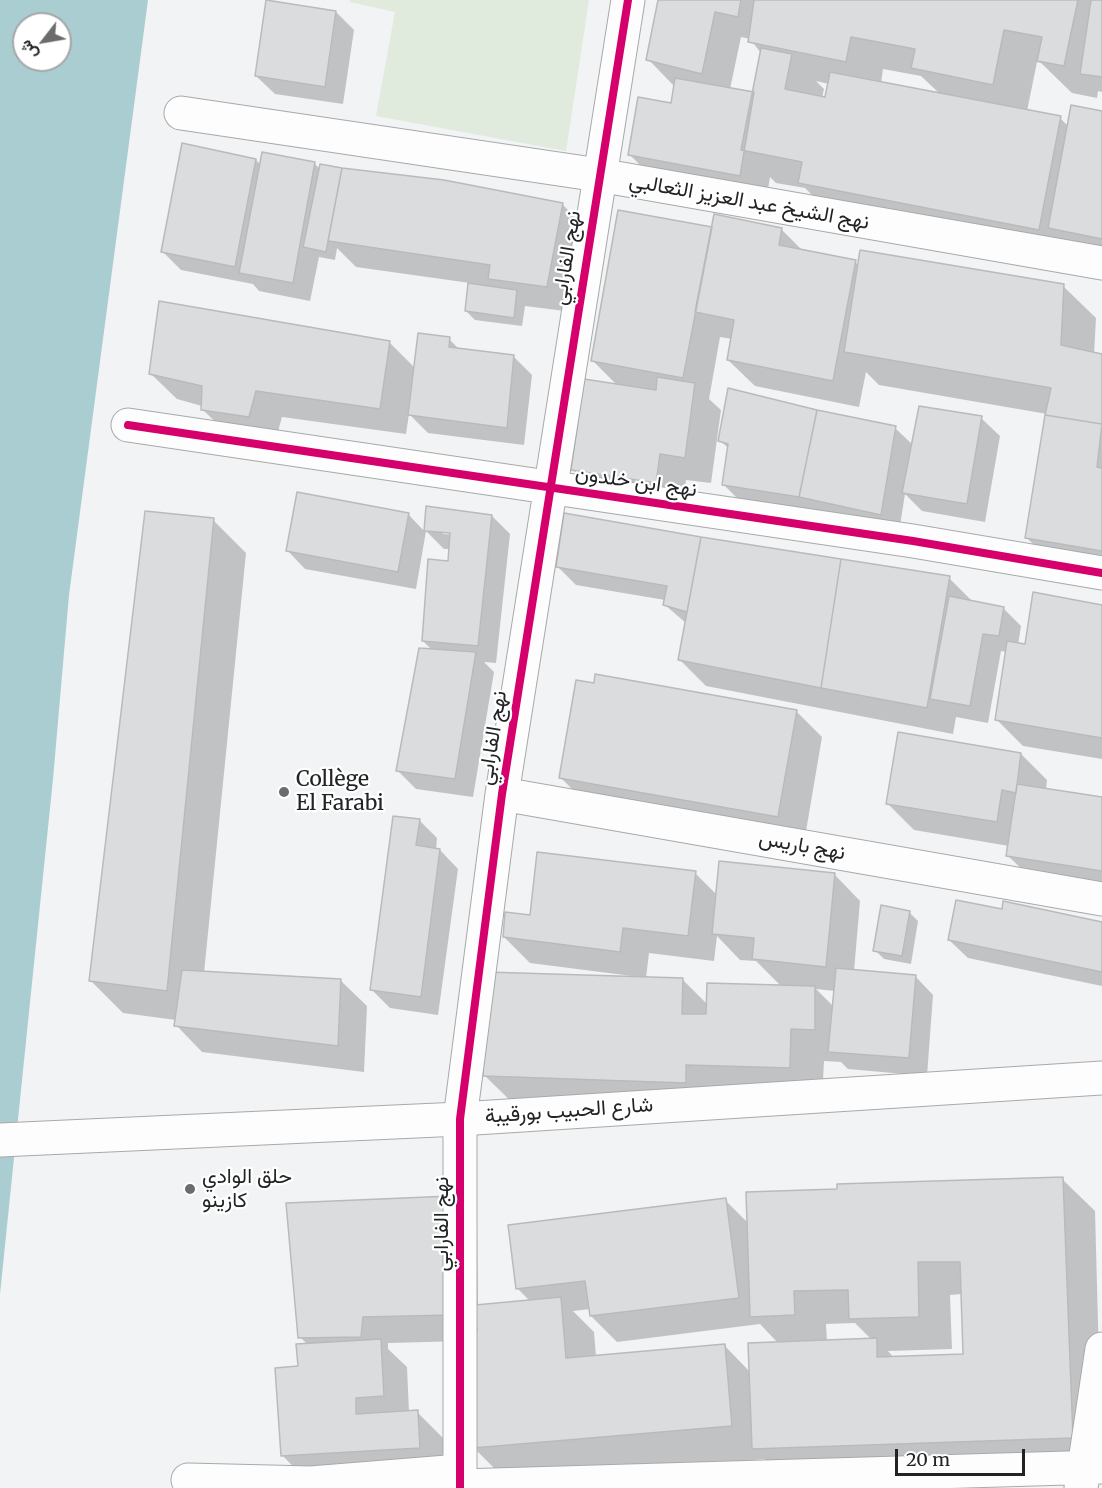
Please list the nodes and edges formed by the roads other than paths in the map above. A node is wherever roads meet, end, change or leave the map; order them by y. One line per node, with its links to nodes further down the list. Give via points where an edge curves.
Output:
1 (628, 0): 3 (street, نهج الفارابي)
2 (181, 114): 3 (street, نهج الشيخ عبد العزيز الثعالبي)
3 (598, 175): 4 (street, نهج الشيخ عبد العزيز الثعالبي); 6 (street, نهج الفارابي)
4 (1102, 263)
5 (128, 425): 6 (street, نهج ابن خلدون)
6 (550, 488): 7 (street, نهج ابن خلدون); 8 (street, نهج الفارابي)
7 (1102, 573)
8 (502, 794): 9 (street, نهج باريس); 11 (street, نهج الفارابي)
9 (1102, 899)
10 (1102, 1078): 11 (street, شارع الحبيب بورقيبة)
11 (460, 1119): 12 (street, شارع الحبيب بورقيبة); 16 (street, نهج الفارابي)
12 (0, 1140)
13 (1102, 1348): 14 (street)
14 (1089, 1474): 16 (street)
15 (188, 1480): 16 (street)
16 (460, 1482)

